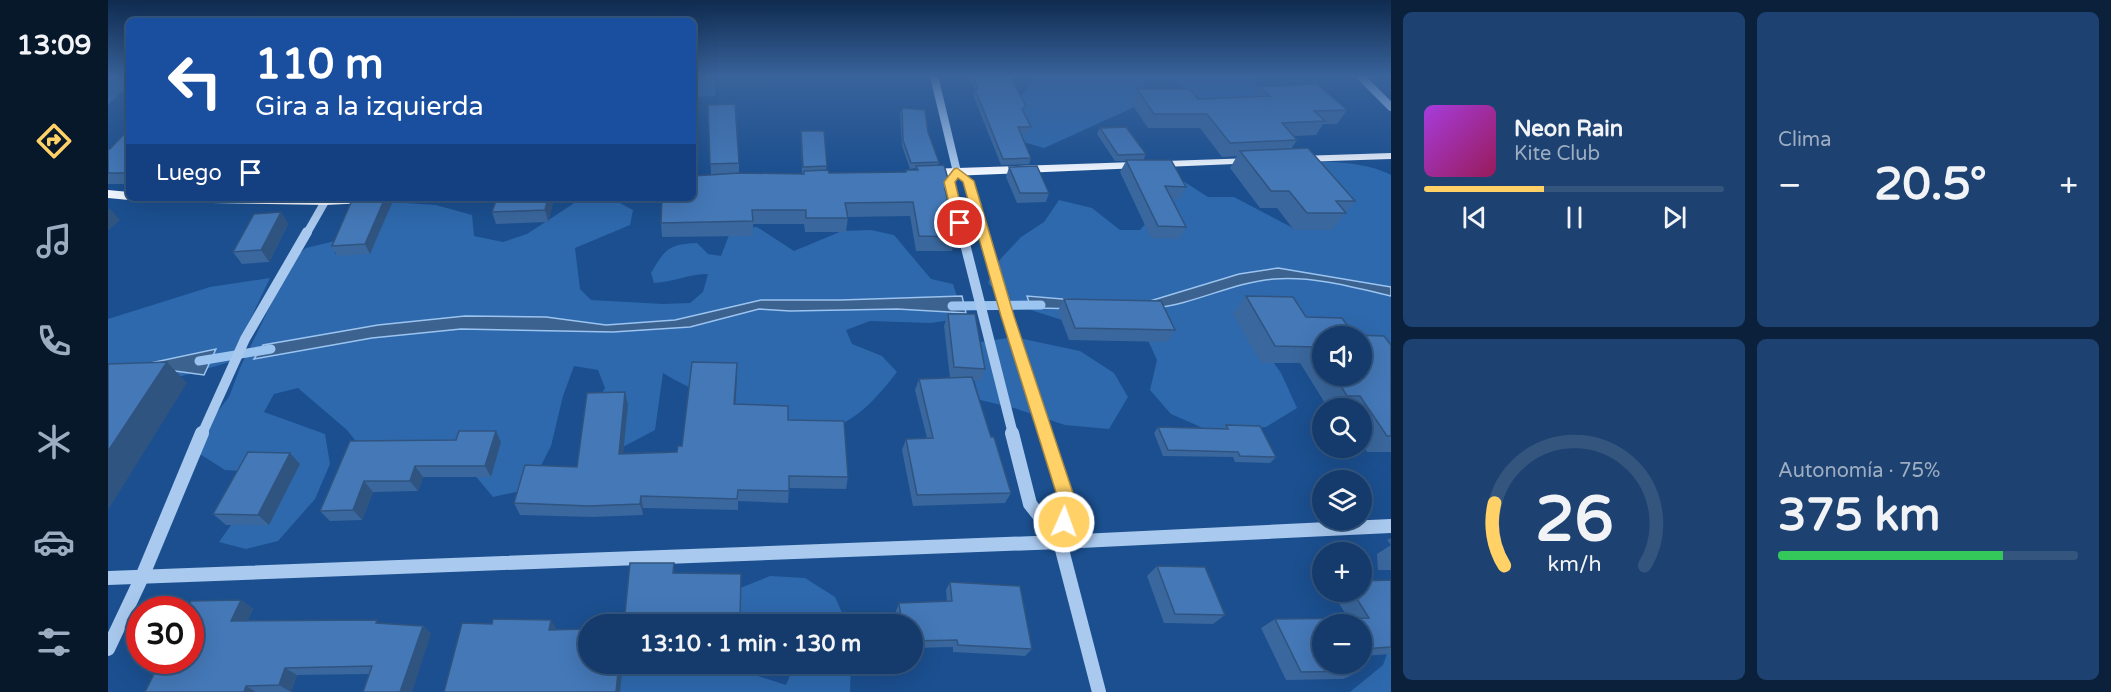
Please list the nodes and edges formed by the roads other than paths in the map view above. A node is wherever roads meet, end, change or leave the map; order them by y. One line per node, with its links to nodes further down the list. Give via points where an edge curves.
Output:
1 (942, 108): 5 (street)
2 (1391, 156): 3 (main road)
3 (1286, 160)
4 (1262, 161): 5 (main road)
5 (957, 172): 6 (main road); 11 (street, via 968,181 1067,502); 11 (street, via 950,182 1030,504)
6 (911, 174)
7 (108, 194): 8 (main road)
8 (126, 196)
9 (325, 201): 12 (street, via 245,339)
10 (1391, 526): 11 (street)
11 (1060, 542): 12 (street); 15 (street)
12 (142, 577): 13 (street); 14 (street)
13 (108, 578)
14 (108, 649)
15 (1099, 692)

